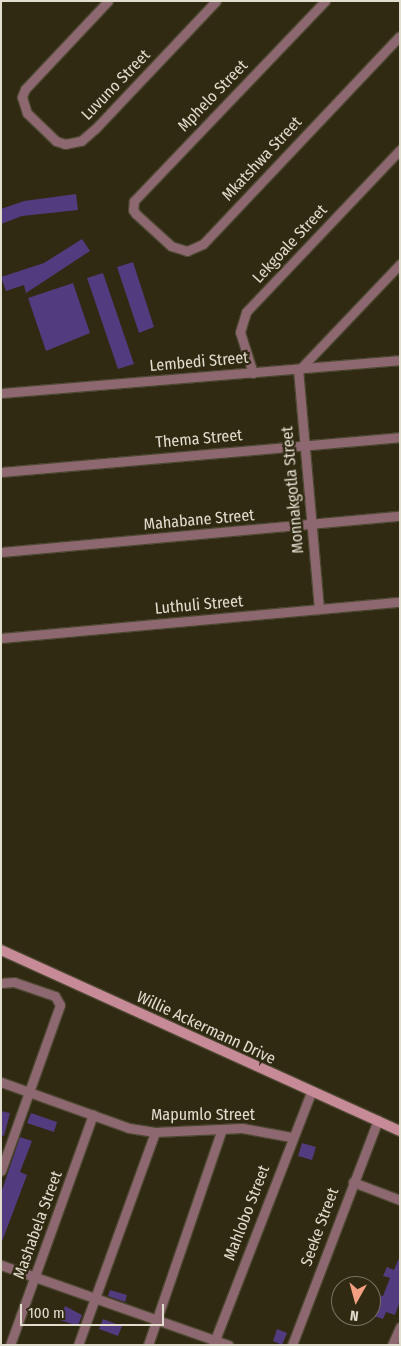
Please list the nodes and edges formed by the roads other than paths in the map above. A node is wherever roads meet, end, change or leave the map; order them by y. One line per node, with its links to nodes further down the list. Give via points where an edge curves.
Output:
1 (108, 1): 2 (street, Luvuno Street, via 25,89 22,97 27,113 56,141 65,144 81,141)
2 (216, 1)
3 (325, 1): 6 (street, Mphelo Street, via 134,200)
4 (400, 36): 6 (street, Mkatshwa Street, via 203,244 180,251)
5 (400, 150): 10 (street, Lekgoale Street, via 246,312 240,332)
6 (136, 214)
7 (400, 264): 9 (street)
8 (400, 360): 9 (street, Lembedi Street)
9 (299, 369): 10 (street, Lembedi Street); 13 (street, Monnakgotla Street)
10 (253, 373): 11 (street, Lembedi Street)
11 (1, 393)
12 (400, 437): 13 (street, Thema Street)
13 (304, 445): 14 (street, Thema Street); 16 (street, Monnakgotla Street)
14 (1, 472)
15 (400, 516): 16 (street, Mahabane Street)
16 (310, 526): 17 (street, Mahabane Street); 19 (street, Monnakgotla Street)
17 (1, 552)
18 (400, 602): 19 (street, Luthuli Street)
19 (319, 609): 20 (street, Luthuli Street)
20 (1, 638)
21 (1, 950): 25 (street, Willie Ackermann Drive)
22 (1, 983): 24 (street, via 14,982 59,1000 57,1017)
23 (1, 1082): 24 (street, Mapumlo Street)
24 (30, 1092): 26 (street, Mapumlo Street); 32 (street)
25 (311, 1092): 27 (street, Willie Ackermann Drive); 31 (street, Mahlobo Street)
26 (93, 1115): 30 (street, Mapumlo Street, via 129,1128); 36 (street, Mashabela Street)
27 (378, 1120): 29 (street, Willie Ackermann Drive); 33 (street, Seeke Street)
28 (222, 1129): 30 (street, Mapumlo Street); 31 (street, Mapumlo Street, via 262,1131); 38 (street)
29 (400, 1131)
30 (155, 1132): 37 (street)
31 (291, 1137): 40 (street, Mahlobo Street)
32 (1, 1171)
33 (352, 1182): 34 (street); 45 (street, Seeke Street)
34 (400, 1200)
35 (1, 1266): 36 (street)
36 (35, 1277): 37 (street); 41 (street, Mashabela Street)
37 (94, 1298): 38 (street); 42 (street)
38 (156, 1322): 40 (street); 43 (street)
39 (400, 1327): 46 (street)
40 (214, 1343): 44 (street)
41 (10, 1345)
42 (78, 1345)
43 (148, 1345)
44 (228, 1345)
45 (292, 1345)
46 (392, 1345)

